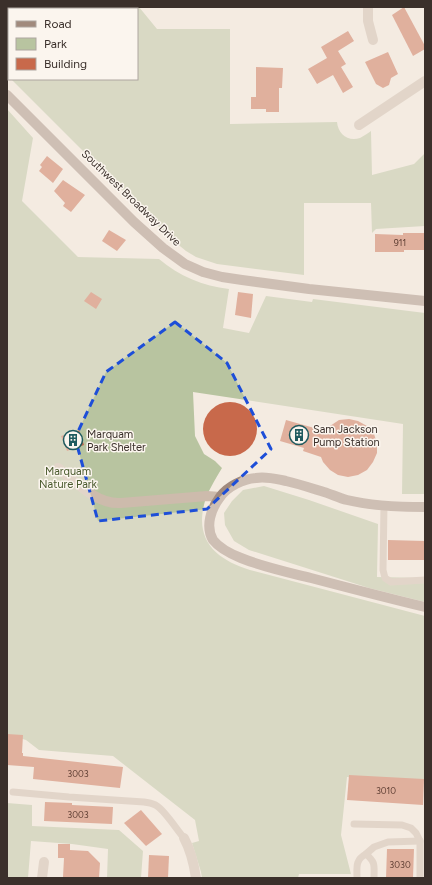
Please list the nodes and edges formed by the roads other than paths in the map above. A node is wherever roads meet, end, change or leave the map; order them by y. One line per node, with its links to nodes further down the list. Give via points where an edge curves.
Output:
1 (368, 7): 2 (street, via 368,21)
2 (373, 40)
3 (425, 81): 5 (street)
4 (7, 95): 6 (street, Southwest Broadway Drive, via 134,222 185,264 203,272 242,280)
5 (359, 125)
6 (425, 301)
7 (58, 468): 8 (street, via 94,496 110,503)
8 (220, 497): 9 (street, via 231,487 245,480 264,477 294,483 346,500); 12 (street, via 211,514 209,526 213,539 224,550 242,559 278,570)
9 (384, 505): 10 (street); 11 (lane, via 385,578 391,582)
10 (425, 507)
11 (425, 580)
12 (425, 608)
13 (13, 792): 15 (lane, via 151,803 162,810)
14 (354, 824): 16 (lane, via 402,825 411,828)
15 (184, 838): 20 (street)
16 (420, 841): 17 (lane, via 388,842 374,847); 23 (lane)
17 (366, 854): 21 (lane, via 359,859); 22 (lane, via 375,864)
18 (44, 862): 19 (street)
19 (42, 878)
20 (196, 878)
21 (357, 878)
22 (374, 878)
23 (420, 878)

